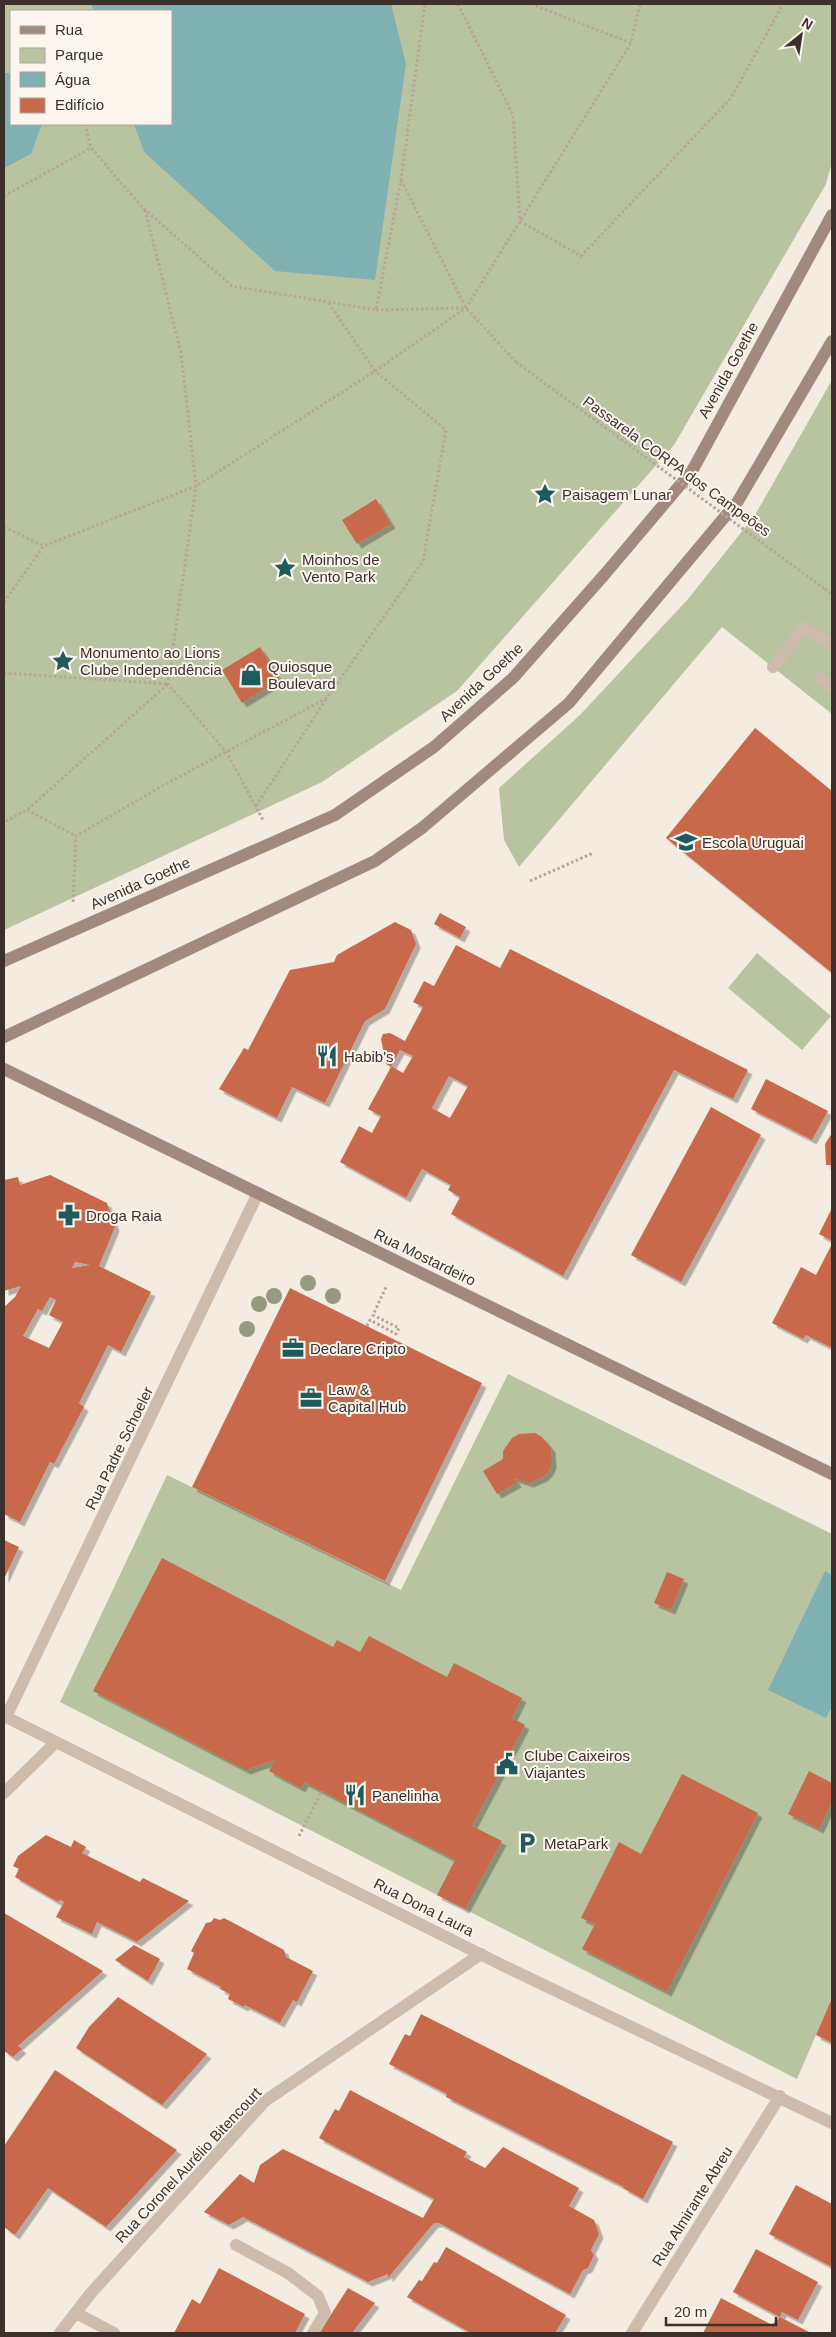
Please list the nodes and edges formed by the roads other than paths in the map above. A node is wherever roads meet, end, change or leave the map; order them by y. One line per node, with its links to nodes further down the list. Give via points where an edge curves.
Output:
1 (832, 215): 7 (main road, Avenida Goethe, via 692,471 520,671 434,747 334,815)
2 (832, 341): 8 (main road, via 738,501 576,695 422,828 375,861)
3 (832, 644): 4 (street, via 804,628)
4 (773, 667)
5 (820, 678): 6 (street)
6 (832, 688)
7 (4, 961)
8 (4, 1037)
9 (4, 1069): 10 (main road, Rua Mostardeiro)
10 (258, 1193): 11 (main road, Rua Mostardeiro); 12 (street, Rua Padre Schoeler)
11 (832, 1474)
12 (5, 1716): 13 (street, Rua Dona Laura)
13 (56, 1742): 14 (street); 15 (street, Rua Dona Laura)
14 (4, 1793)
15 (481, 1954): 16 (street, Rua Dona Laura); 19 (street, Rua Coronel Aurélio Bitencourt, via 265,2101)
16 (780, 2096): 17 (street, Rua Dona Laura); 23 (street, Rua Almirante Abreu)
17 (832, 2122)
18 (236, 2245): 22 (street, via 288,2273 318,2296 325,2313)
19 (76, 2313): 20 (street, Rua Coronel Aurélio Bitencourt); 21 (street)
20 (60, 2333)
21 (114, 2333)
22 (313, 2333)
23 (632, 2333)

